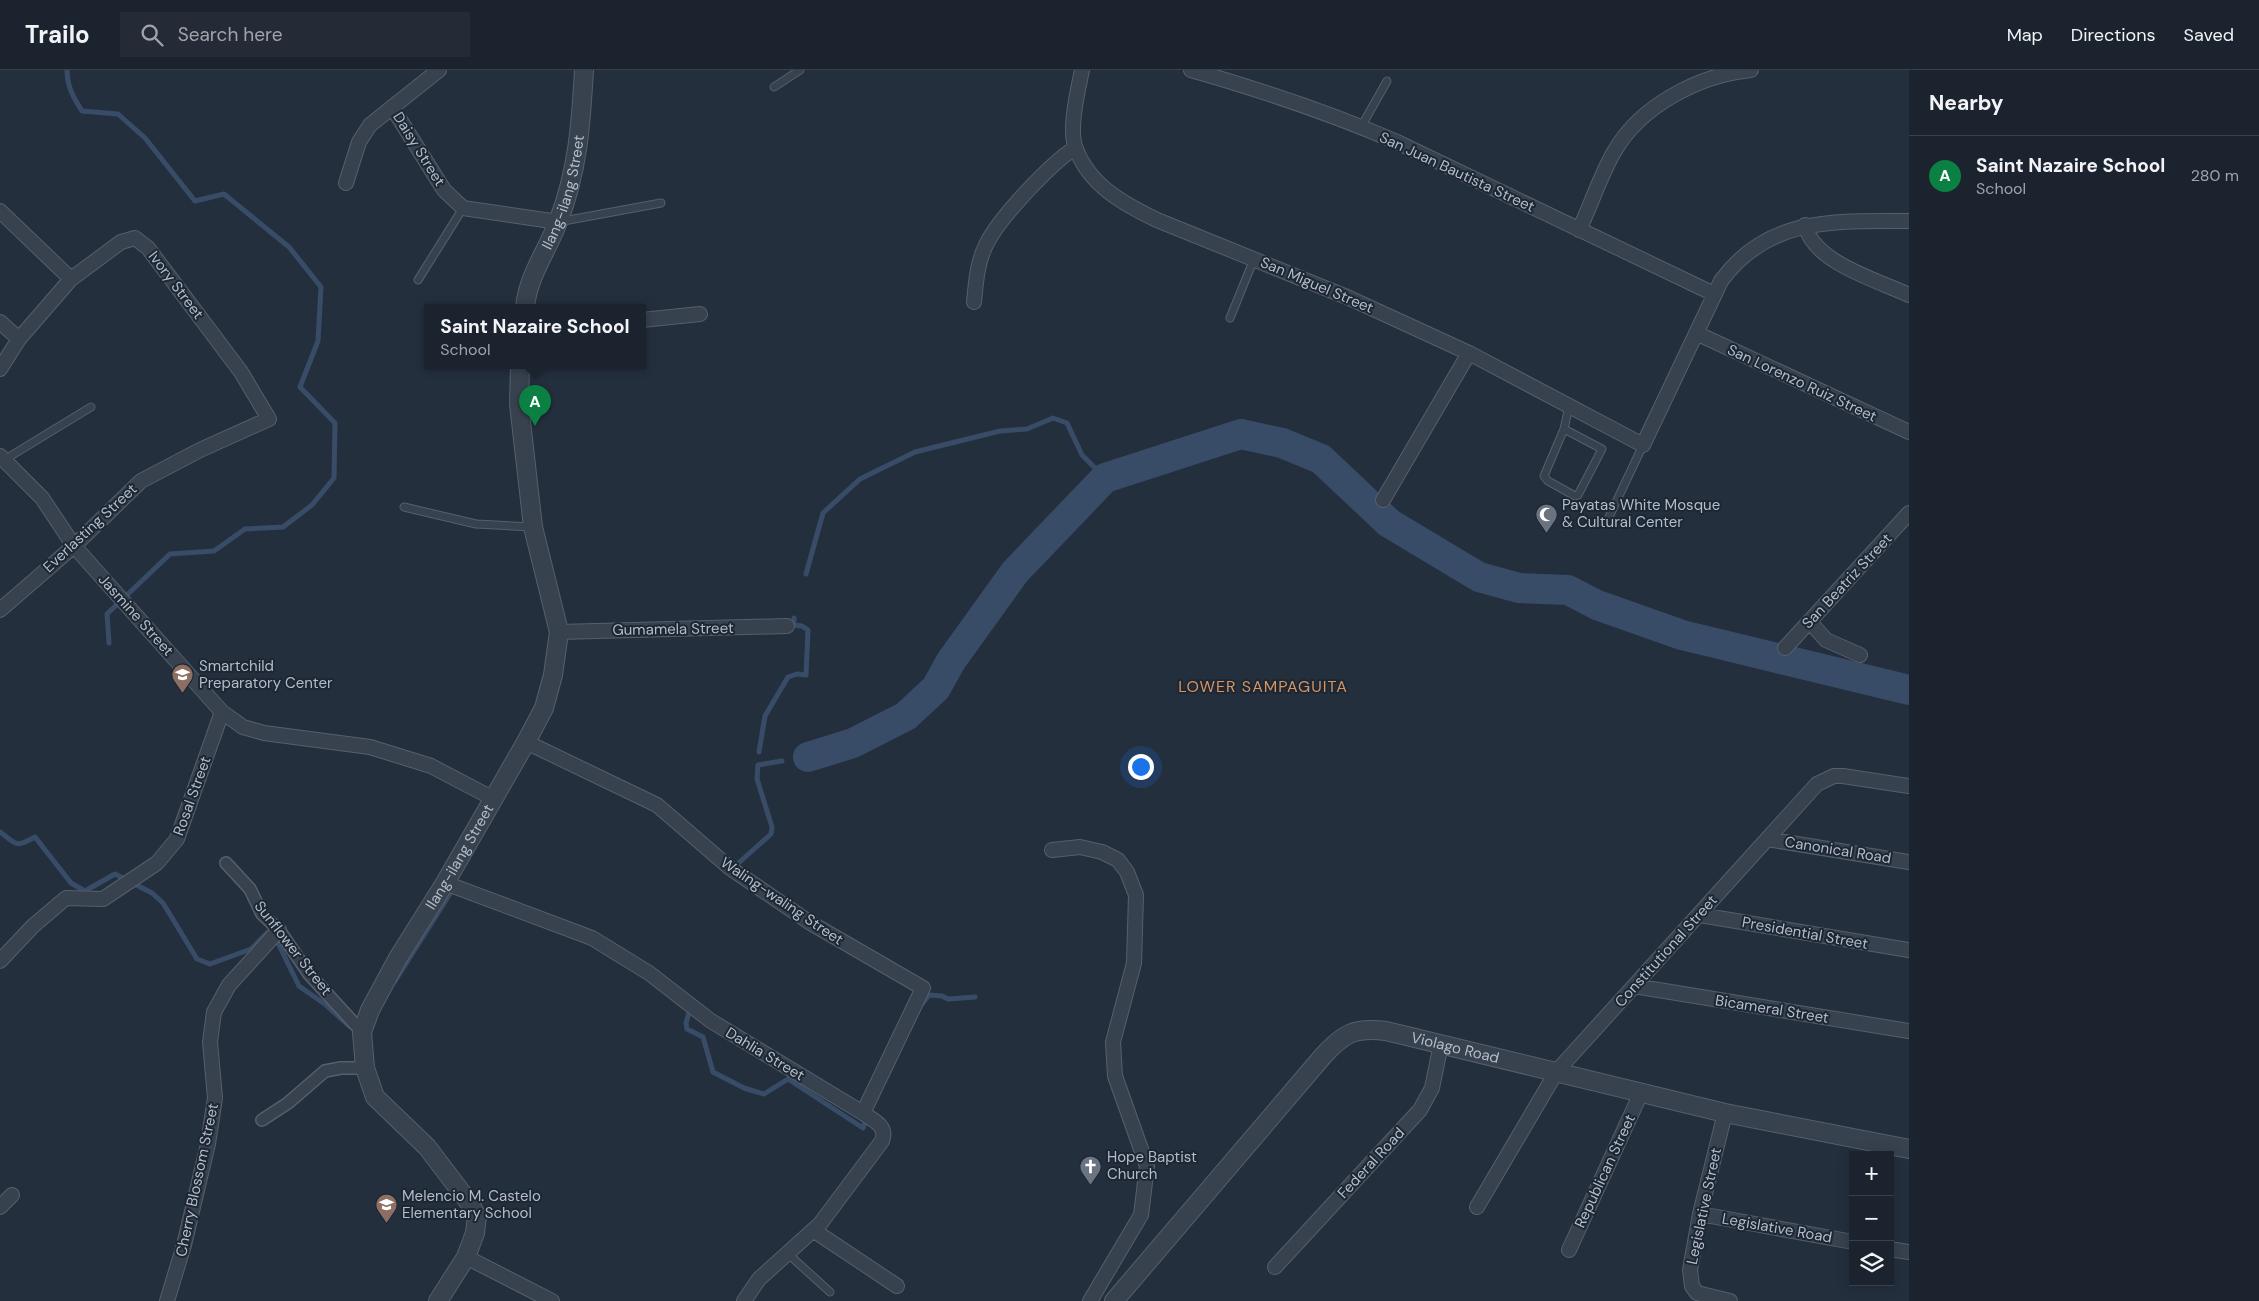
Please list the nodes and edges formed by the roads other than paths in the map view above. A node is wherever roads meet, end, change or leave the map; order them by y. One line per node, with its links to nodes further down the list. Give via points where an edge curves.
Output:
1 (439, 70): 9 (street)
2 (584, 70): 17 (street, Ilang-ilang Street, via 580,143)
3 (800, 70): 8 (lane)
4 (1082, 70): 11 (street, San Miguel Street, via 1073,122)
5 (1191, 70): 10 (street, San Juan Bautista Street)
6 (1751, 70): 19 (street, via 1696,84 1633,126 1614,152)
7 (1387, 81): 10 (lane)
8 (774, 87)
9 (392, 107): 12 (street, via 370,125 359,142); 14 (street, Daisy Street, via 444,190)
10 (1361, 126): 19 (street, San Juan Bautista Street)
11 (1075, 148): 20 (street, San Miguel Street, via 1089,172 1108,193 1130,207); 25 (street, via 1052,165 986,244 980,260)
12 (346, 183)
13 (661, 203): 17 (lane)
14 (463, 208): 17 (street); 22 (lane)
15 (0, 211): 21 (street)
16 (1909, 221): 18 (street, via 1840,221)
17 (558, 222): 26 (street, Ilang-ilang Street, via 527,289)
18 (1805, 225): 23 (street, via 1787,230 1748,252 1731,266); 24 (street, via 1812,241 1837,262)
19 (1580, 230): 23 (street, San Juan Bautista Street)
20 (1254, 259): 28 (lane); 33 (street, San Miguel Street)
21 (71, 279): 32 (street, Ivory Street); 38 (street, Ivory Street, via 121,242 135,238 148,248 241,372)
22 (418, 280)
23 (1714, 294): 31 (street)
24 (1909, 295)
25 (974, 302)
26 (525, 304)
27 (700, 314): 29 (street)
28 (1230, 318)
29 (646, 320)
30 (0, 322): 32 (street)
31 (1696, 333): 40 (street, San Lorenzo Ruiz Street); 41 (street)
32 (19, 339): 34 (street, Ivory Street)
33 (1469, 353): 36 (street, San Miguel Street); 43 (street)
34 (0, 368)
35 (520, 369): 47 (street, Ilang-ilang Street, via 519,404)
36 (1569, 406): 39 (lane); 41 (street, San Miguel Street)
37 (91, 407): 42 (lane)
38 (269, 419): 48 (street, Everlasting Street, via 141,481)
39 (1564, 429): 39 (lane, via 1602,449 1575,496 1548,482 1544,476)
40 (1909, 432)
41 (1643, 445): 46 (lane)
42 (2, 458): 48 (street, Jasmine Street, via 42,498)
43 (1383, 500)
44 (404, 507): 47 (lane, via 476,524)
45 (1909, 513): 50 (street, San Beatriz Street)
46 (1609, 517)
47 (532, 527): 52 (street, Ilang-ilang Street)
48 (74, 546): 49 (street, Everlasting Street); 55 (street, Jasmine Street)
49 (0, 610)
50 (1810, 622): 53 (street, San Beatriz Street); 54 (street, via 1826,640)
51 (786, 626): 52 (street, Gumamela Street)
52 (560, 632): 56 (street, Ilang-ilang Street, via 544,708)
53 (1785, 648)
54 (1860, 655)
55 (222, 712): 58 (street, Jasmine Street, via 243,727 264,733 370,747 422,764); 67 (street, Rosal Street, via 177,839 157,863 103,899 66,898 33,926)
56 (526, 742): 58 (street, Ilang-ilang Street); 75 (street, Waling-waling Street, via 657,805 730,868 809,922 923,988)
57 (1909, 786): 59 (street, Constitutional Street, via 1843,776 1825,779)
58 (494, 798): 63 (street, Ilang-ilang Street)
59 (1767, 839): 61 (street, Canonical Road); 64 (street, Constitutional Street)
60 (1052, 850): 97 (street, via 1080,847 1118,860 1127,872 1136,895 1134,963 1113,1042 1114,1076 1147,1166 1141,1215)
61 (1909, 862)
62 (226, 863): 65 (street, Sunflower Street, via 250,890)
63 (445, 882): 70 (street, Ilang-ilang Street, via 398,958); 75 (street, Dahlia Street, via 592,938 648,973 712,1021)
64 (1700, 915): 66 (street, Presidential Street); 68 (street, Constitutional Street)
65 (274, 934): 70 (street, Sunflower Street); 93 (street, Cherry Blossom Street, via 229,985 214,1012 210,1042 215,1098 184,1245)
66 (1909, 950)
67 (0, 961)
68 (1634, 986): 69 (street, Bicameral Street); 73 (street, Constitutional Street)
69 (1909, 1031)
70 (362, 1032): 72 (street, Ilang-ilang Street)
71 (1442, 1044): 73 (street, Violago Road); 90 (street, Federal Road, via 1432,1088 1420,1110); 98 (street, Violago Road, via 1375,1030 1355,1031 1340,1038)
72 (366, 1068): 77 (street, via 325,1071 288,1103); 89 (street, Ilang-ilang Street, via 375,1097 427,1147 472,1205 477,1217)
73 (1557, 1071): 74 (street, Violago Road); 81 (street, Constitutional Street)
74 (1641, 1093): 76 (street, Violago Road); 85 (street, Republican Street)
75 (863, 1113): 83 (street, Dahlia Street, via 884,1130 882,1141)
76 (1725, 1113): 78 (street, Violago Road); 82 (street, Legislative Street)
77 (262, 1120)
78 (1909, 1149)
79 (12, 1195): 80 (street)
80 (0, 1207)
81 (1477, 1207)
82 (1700, 1214): 84 (street, Legislative Road); 99 (street, Legislative Street, via 1690,1270 1692,1286 1697,1293)
83 (813, 1230): 88 (street, Dahlia Street); 91 (street)
84 (1849, 1241)
85 (1569, 1250)
86 (1894, 1250): 87 (street)
87 (1909, 1252)
88 (787, 1253): 92 (lane); 96 (street, Dahlia Street, via 759,1279)
89 (466, 1257): 94 (street, Ilang-ilang Street); 95 (street)
90 (1275, 1266)
91 (897, 1286)
92 (830, 1292)
93 (167, 1301)
94 (438, 1301)
95 (552, 1301)
96 (744, 1301)
97 (1090, 1301)
98 (1114, 1301)
99 (1730, 1301)

